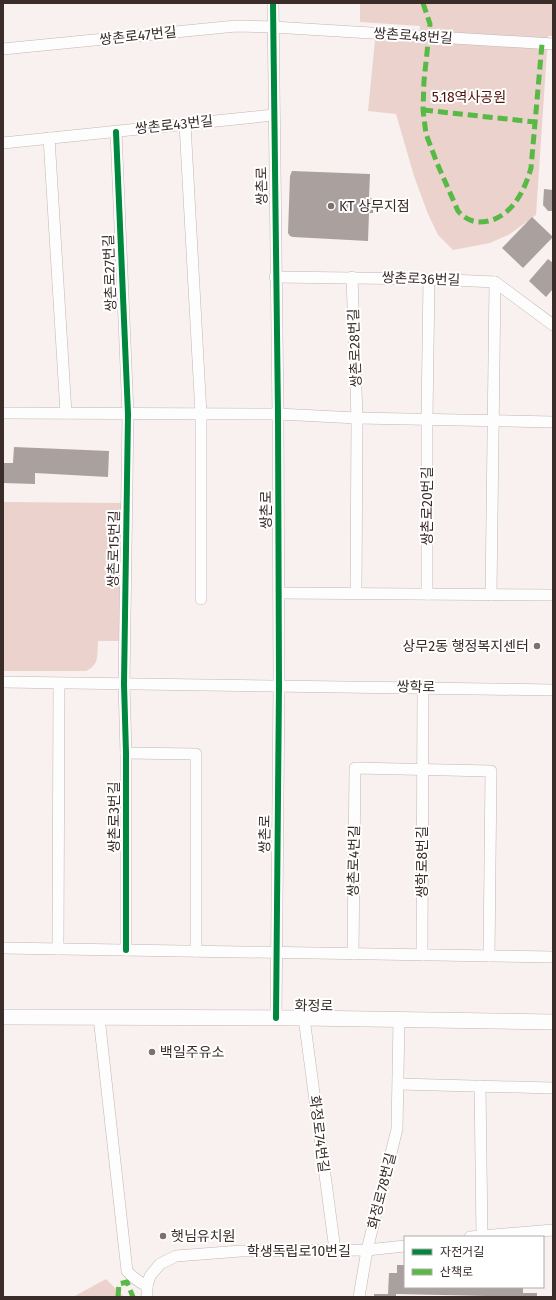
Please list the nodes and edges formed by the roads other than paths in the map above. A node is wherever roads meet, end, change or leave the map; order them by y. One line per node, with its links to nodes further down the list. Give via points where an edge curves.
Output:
1 (273, 3): 2 (street, 쌍촌로)
2 (273, 27): 3 (street, 쌍촌로48번길); 4 (street, 쌍촌로47번길, via 236,26); 5 (street, 쌍촌로)
3 (553, 44)
4 (3, 49)
5 (274, 115): 6 (street, 쌍촌로43번길); 10 (street, 쌍촌로)
6 (185, 124): 7 (street, 쌍촌로43번길); 18 (street)
7 (116, 132): 8 (street, 쌍촌로43번길); 17 (street, 쌍촌로27번길)
8 (49, 138): 9 (street, 쌍촌로43번길); 16 (street)
9 (3, 143)
10 (276, 276): 11 (street, 쌍촌로36번길); 19 (street, 쌍촌로)
11 (352, 277): 12 (street, 쌍촌로36번길); 20 (street, 쌍촌로28번길)
12 (429, 279): 13 (street, 쌍촌로36번길); 21 (street)
13 (495, 282): 14 (street); 22 (street)
14 (553, 324)
15 (3, 413): 16 (street)
16 (66, 413): 17 (street)
17 (128, 414): 18 (street); 32 (street, 쌍촌로15번길)
18 (201, 414): 19 (street); 29 (street)
19 (278, 414): 20 (street); 24 (street, 쌍촌로)
20 (357, 418): 21 (street); 25 (street)
21 (427, 418): 22 (street); 26 (street, 쌍촌로20번길)
22 (493, 420): 23 (street); 27 (street)
23 (553, 422)
24 (278, 593): 25 (street); 33 (street, 쌍촌로)
25 (356, 593): 26 (street)
26 (427, 594): 27 (street)
27 (492, 595): 28 (street)
28 (553, 595)
29 (201, 598)
30 (3, 682): 31 (street)
31 (59, 684): 32 (street); 39 (street)
32 (124, 684): 33 (street); 36 (street, 쌍촌로3번길)
33 (279, 686): 34 (street, 쌍학로); 42 (street, 쌍촌로)
34 (423, 687): 35 (street, 쌍학로); 37 (street, 쌍학로8번길)
35 (553, 690)
36 (126, 753): 40 (street, 쌍촌로3번길); 41 (street, via 196,754)
37 (423, 769): 43 (street, 쌍촌로4번길, via 355,768); 44 (street, 쌍학로8번길); 45 (street, via 491,771)
38 (3, 948): 39 (street)
39 (58, 949): 40 (street)
40 (126, 950): 41 (street)
41 (196, 951): 42 (street)
42 (276, 952): 43 (street); 49 (street, 쌍촌로)
43 (353, 954): 44 (street)
44 (422, 955): 45 (street)
45 (489, 956): 46 (street)
46 (553, 957)
47 (3, 1017): 48 (street, 화정로)
48 (99, 1017): 49 (street, 화정로); 61 (street, via 127,1271)
49 (276, 1018): 50 (street, 화정로)
50 (304, 1018): 51 (street, 화정로); 59 (street, 화정로74번길)
51 (399, 1020): 52 (street, 화정로); 53 (street, 화정로78번길)
52 (553, 1022)
53 (399, 1084): 54 (street); 60 (street, 화정로78번길, via 397,1129)
54 (480, 1086): 55 (street); 57 (street)
55 (553, 1088)
56 (553, 1230): 57 (street)
57 (476, 1236)
58 (404, 1246): 60 (street, 학생독립로10번길)
59 (334, 1250): 60 (street, 학생독립로10번길); 61 (street, 학생독립로10번길, via 242,1251 176,1256 160,1264 150,1276)
60 (367, 1250): 62 (street, 화정로78번길)
61 (147, 1291)
62 (359, 1297)

